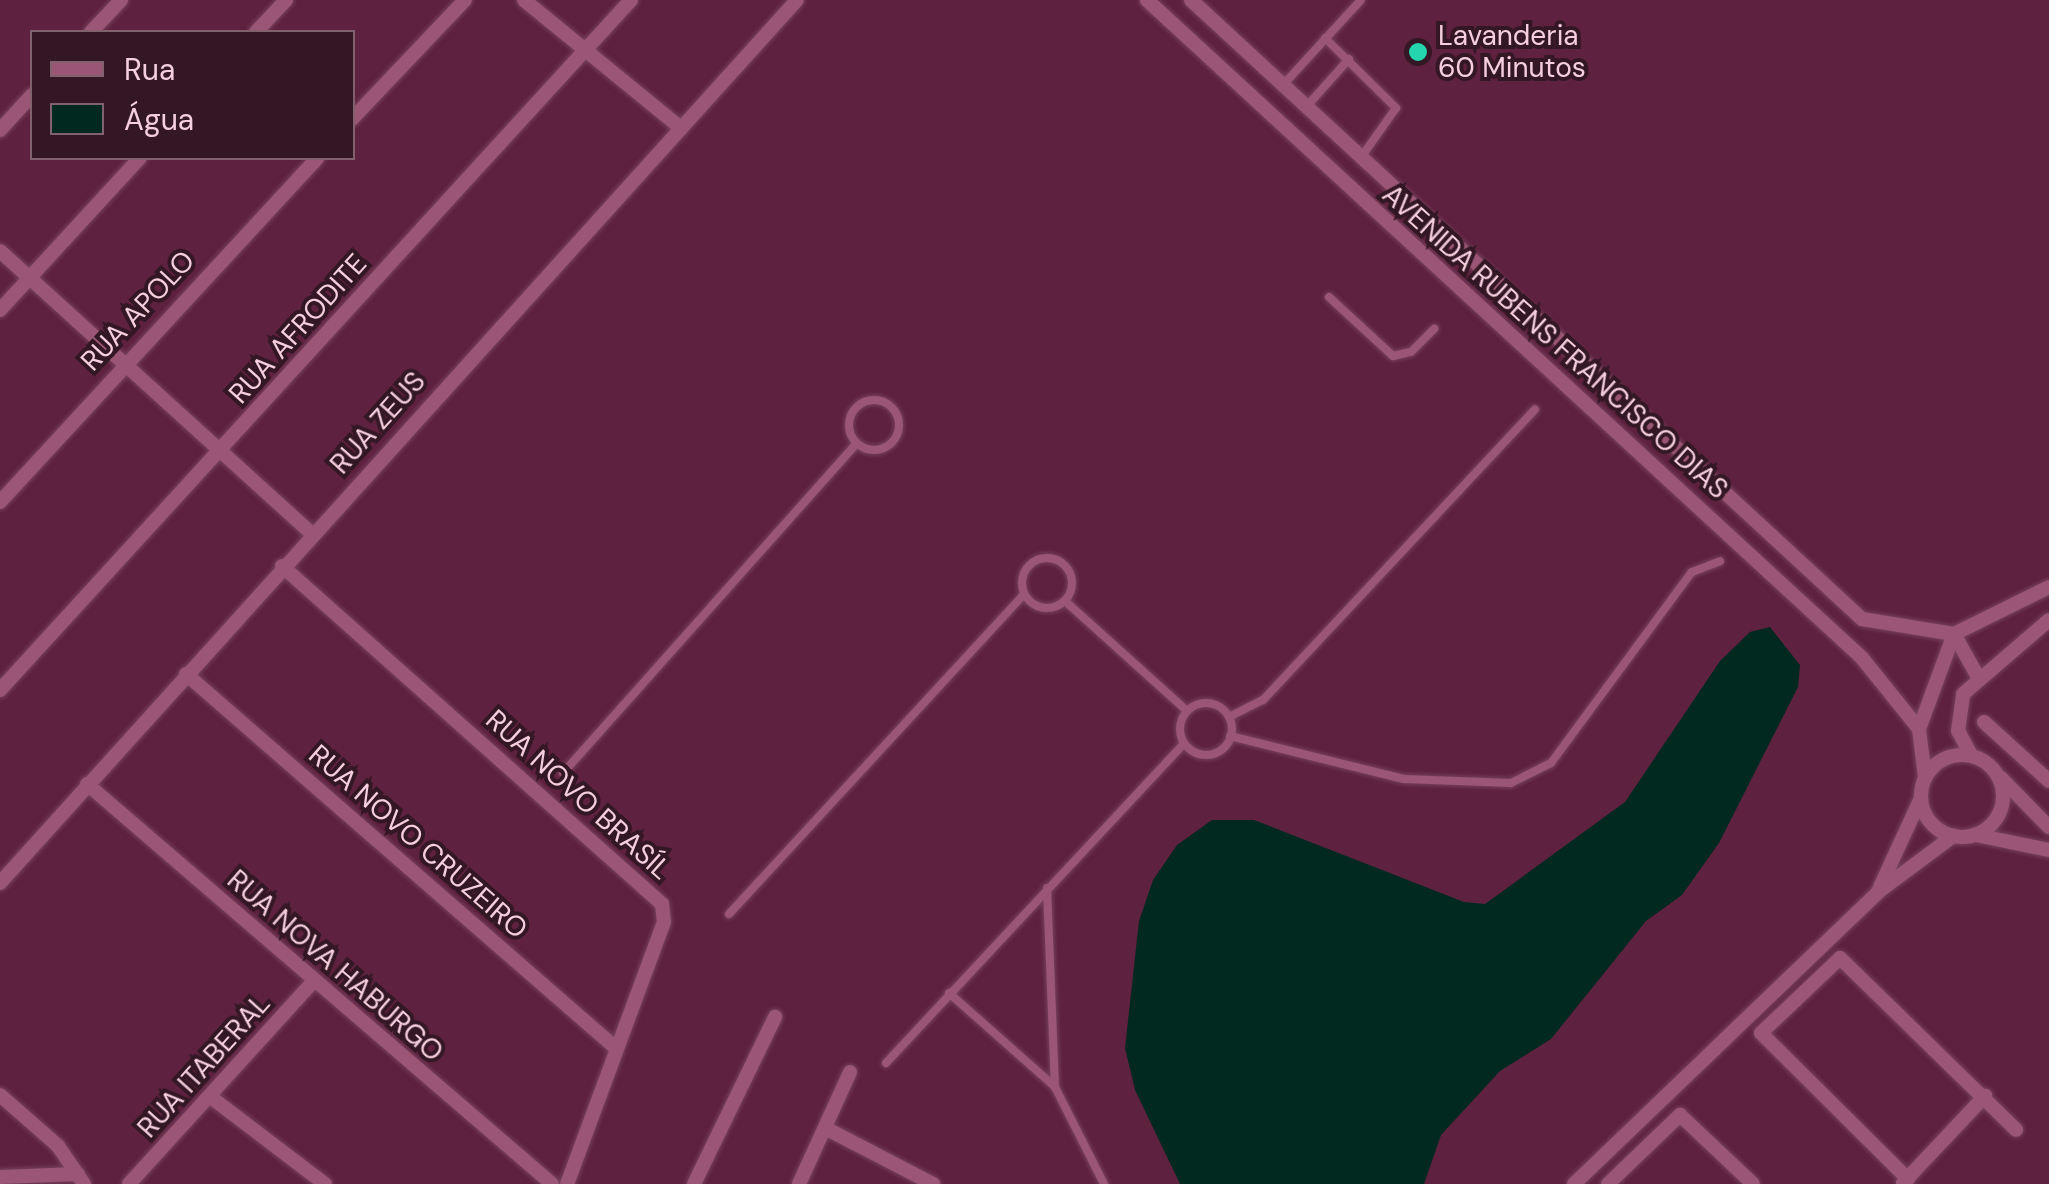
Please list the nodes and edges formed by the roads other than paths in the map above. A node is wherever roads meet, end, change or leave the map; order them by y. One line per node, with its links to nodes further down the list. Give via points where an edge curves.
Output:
1 (122, 0): 10 (street)
2 (286, 0): 11 (street)
3 (465, 0): 18 (street)
4 (524, 0): 13 (street)
5 (631, 0): 13 (street, RUA AFRODITE)
6 (797, 0): 19 (street, RUA ZEUS)
7 (1147, 0): 48 (street, AVENIDA RUBENS FRANCISCO DIAS, via 1821,618 1900,698)
8 (1191, 0): 15 (street, AVENIDA RUBENS FRANCISCO DIAS)
9 (1361, 0): 12 (lane)
10 (93, 30)
11 (258, 30)
12 (1326, 38): 14 (lane); 15 (lane)
13 (583, 54): 19 (street); 32 (street, RUA AFRODITE)
14 (1349, 59): 17 (lane); 21 (lane, via 1396,108)
15 (1283, 84): 17 (street, AVENIDA RUBENS FRANCISCO DIAS)
16 (30, 97): 20 (street)
17 (1307, 106): 21 (street, AVENIDA RUBENS FRANCISCO DIAS)
18 (355, 116)
19 (682, 128): 34 (street, RUA ZEUS)
20 (0, 130)
21 (1362, 156): 41 (street, AVENIDA RUBENS FRANCISCO DIAS, via 1862,619)
22 (138, 160): 25 (street)
23 (314, 160): 29 (street, RUA APOLO)
24 (0, 251): 25 (street)
25 (28, 278): 27 (street); 29 (street)
26 (1328, 298): 28 (lane, via 1393,356 1411,352)
27 (0, 310)
28 (1434, 329)
29 (123, 364): 32 (street); 33 (street, RUA APOLO)
30 (1535, 409): 46 (lane, via 1264,700)
31 (856, 444): 31 (lane, via 878,450 892,443 899,421 892,407 878,400 855,408 848,422); 52 (lane)
32 (221, 449): 34 (street); 44 (street, RUA AFRODITE)
33 (0, 502)
34 (311, 533): 36 (street, RUA ZEUS)
35 (1720, 560): 49 (lane, via 1692,572 1551,763 1511,783 1404,779)
36 (282, 566): 42 (street, RUA ZEUS); 69 (street, RUA NOVO BRASÍL, via 662,904 664,922)
37 (2049, 587): 41 (street)
38 (1024, 594): 39 (lane, via 1042,608); 39 (lane, via 1028,565 1051,558 1070,573); 65 (lane)
39 (1065, 601): 45 (lane)
40 (2049, 620): 43 (street)
41 (1954, 634): 43 (street); 48 (street, AVENIDA RUBENS FRANCISCO DIAS)
42 (186, 674): 56 (street, RUA ZEUS); 69 (street, RUA NOVO CRUZEIRO)
43 (1978, 677): 51 (street, via 1957,712)
44 (0, 690)
45 (1186, 711): 46 (lane, via 1214,704); 50 (lane)
46 (1229, 718): 49 (lane)
47 (1984, 722): 55 (street)
48 (1919, 729): 54 (street, AVENIDA RUBENS FRANCISCO DIAS)
49 (1230, 736): 50 (lane, via 1221,750 1206,754)
50 (1184, 743): 63 (lane)
51 (1970, 755): 53 (street); 54 (street, via 1940,761)
52 (563, 773)
53 (1996, 774): 58 (street); 59 (street, via 2002,804 1993,824)
54 (1926, 777): 57 (street)
55 (2049, 781)
56 (87, 784): 62 (street, RUA ZEUS); 66 (street, RUA NOVA HABURGO)
57 (1921, 798): 60 (street, via 1928,818); 64 (street)
58 (2049, 827)
59 (1975, 835): 60 (street); 61 (street)
60 (1954, 836): 64 (street)
61 (2049, 850)
62 (0, 883)
63 (1047, 888): 67 (lane); 72 (lane)
64 (1878, 892): 89 (street)
65 (728, 914)
66 (314, 982): 75 (street, RUA ITABERAL); 83 (street, RUA NOVA HABURGO)
67 (948, 994): 70 (lane); 72 (lane)
68 (776, 1016): 85 (street)
69 (617, 1049): 84 (street, RUA NOVO BRASÍL)
70 (886, 1063)
71 (850, 1072): 76 (street)
72 (1055, 1087): 88 (lane)
73 (0, 1095): 79 (street, via 58,1146)
74 (1985, 1096): 77 (street); 80 (street); 80 (street, via 1840,958 1761,1032)
75 (212, 1098): 81 (street, RUA ITABERAL); 82 (street)
76 (825, 1128): 86 (street); 87 (street)
77 (2016, 1130)
78 (0, 1178): 79 (street)
79 (81, 1179)
80 (1905, 1181)
81 (129, 1184)
82 (325, 1184)
83 (552, 1184)
84 (567, 1184)
85 (694, 1184)
86 (798, 1184)
87 (933, 1184)
88 (1104, 1184)
89 (1574, 1184)
90 (1608, 1184): 91 (street, via 1680,1115)
91 (1753, 1184)

